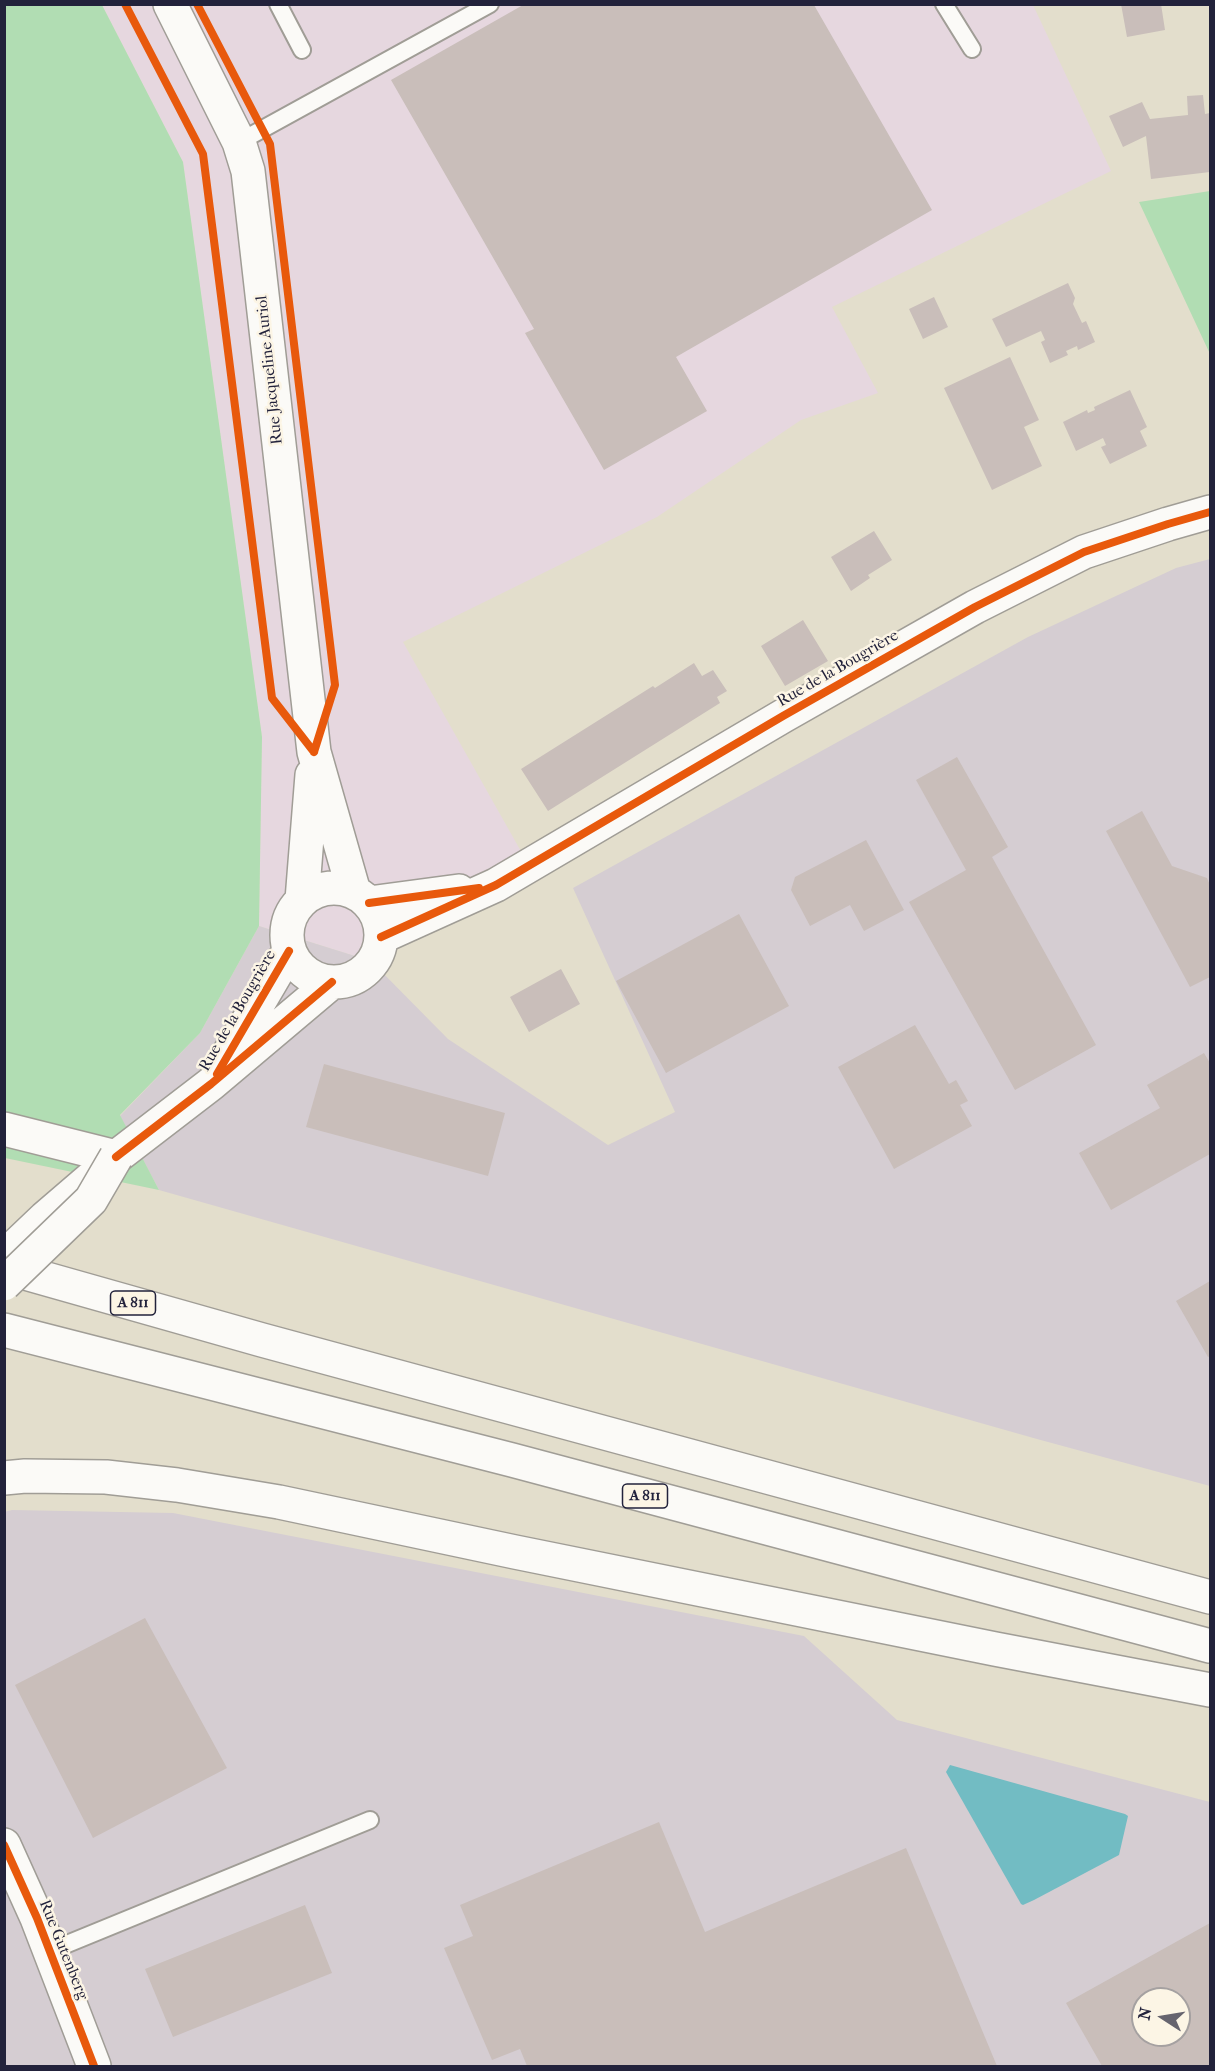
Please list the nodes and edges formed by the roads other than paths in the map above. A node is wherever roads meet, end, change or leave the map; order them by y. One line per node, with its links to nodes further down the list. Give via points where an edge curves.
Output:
1 (170, 4): 7 (main road, Rue Jacqueline Auriol)
2 (278, 4): 6 (lane)
3 (490, 4): 7 (lane)
4 (944, 4): 5 (lane)
5 (972, 49)
6 (302, 50)
7 (239, 142): 9 (main road, Rue Jacqueline Auriol, via 248,171)
8 (1210, 512): 10 (main road, Rue de la Bougrière, via 1084,552 975,607)
9 (314, 752): 11 (main road, Rue Jacqueline Auriol); 12 (main road, Rue Jacqueline Auriol)
10 (496, 885): 11 (main road, Rue de la Bougrière); 13 (main road, Rue de la Bougrière)
11 (362, 898): 12 (main road, via 336,887 318,890); 13 (main road, via 378,919)
12 (302, 900): 14 (main road, via 291,914 286,932)
13 (381, 937): 15 (main road, via 376,955 365,970 350,979)
14 (289, 951): 15 (main road, via 306,972); 16 (main road, Rue de la Bougrière)
15 (332, 982): 16 (main road, Rue de la Bougrière)
16 (211, 1084): 18 (main road, Rue de la Bougrière)
17 (4, 1130): 18 (main road)
18 (116, 1157): 19 (main road, Rue de la Bougrière); 21 (main road, Rue de la Bougrière, bridge, via 91,1200)
19 (4, 1257)
20 (4, 1267): 24 (main road, A 811)
21 (4, 1284)
22 (4, 1330): 25 (main road, A 811)
23 (4, 1478): 26 (main road, via 105,1477 246,1496)
24 (1210, 1597)
25 (1210, 1646)
26 (1210, 1690)
27 (370, 1820): 29 (lane)
28 (4, 1845): 29 (main road, Rue Gutenberg)
29 (50, 1951): 30 (main road, Rue Gutenberg)
30 (94, 2067)

